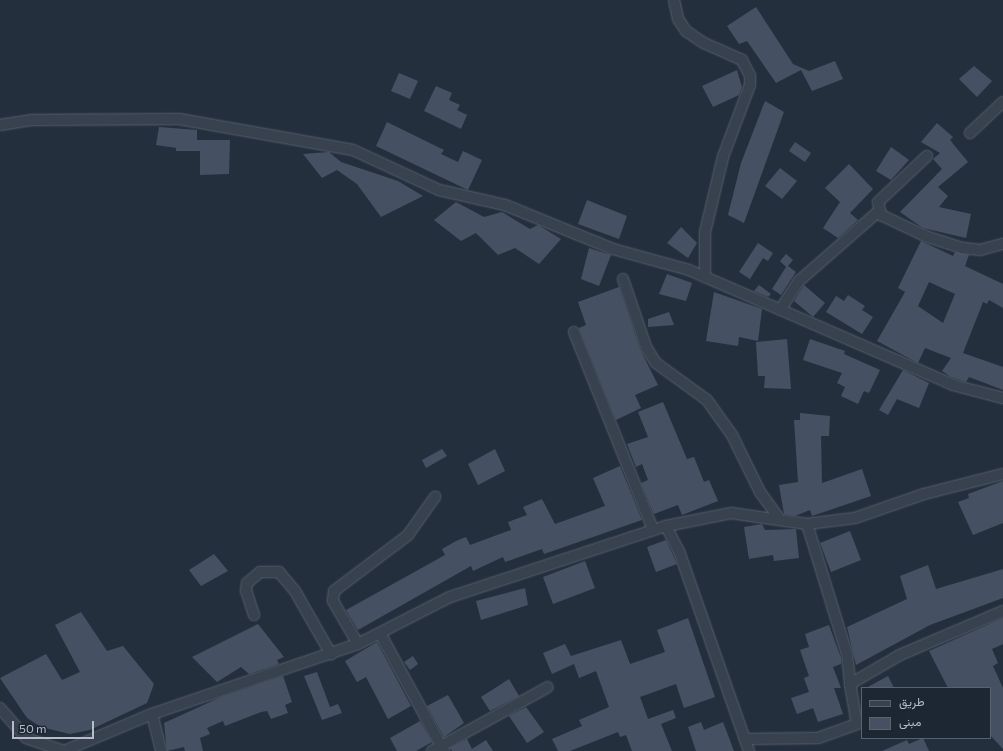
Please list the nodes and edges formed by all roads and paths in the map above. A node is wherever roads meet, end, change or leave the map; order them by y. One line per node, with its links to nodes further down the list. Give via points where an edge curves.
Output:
1 (674, 0): 8 (street, via 678,19 686,30 742,60 750,76 750,85 723,158 706,232)
2 (1003, 102): 4 (street)
3 (0, 124): 8 (street, via 31,120 180,119 353,150 439,190 505,205 613,249)
4 (970, 132)
5 (928, 156): 6 (street, via 878,202)
6 (879, 210): 7 (street, via 926,236 963,248 980,250); 10 (street, via 799,282)
7 (1003, 244)
8 (705, 277): 10 (street)
9 (623, 280): 15 (street, via 646,347 656,363 707,400 732,435 760,492)
10 (780, 310): 12 (street, via 953,385)
11 (574, 332): 18 (street)
12 (1003, 398)
13 (1003, 474): 16 (street, via 924,494 855,518)
14 (435, 497): 22 (street, via 408,535 334,591 333,601)
15 (778, 517): 16 (street); 17 (street, via 731,513)
16 (807, 524): 24 (street, via 846,654)
17 (666, 526): 18 (street); 28 (street, via 679,551)
18 (654, 530): 21 (street, via 450,598)
19 (1003, 611): 24 (street, via 900,655)
20 (254, 615): 23 (street, via 246,591 248,583 260,572 279,572 295,591)
21 (381, 635): 22 (street); 29 (street)
22 (358, 644): 23 (street)
23 (331, 654): 27 (street)
24 (850, 684): 28 (street, via 856,724 818,738)
25 (548, 687): 29 (street)
26 (0, 708): 27 (street, via 26,738 64,751)
27 (152, 714): 30 (street)
28 (744, 739): 32 (street)
29 (443, 748): 31 (street)
30 (161, 751)
31 (432, 751)
32 (749, 751)

